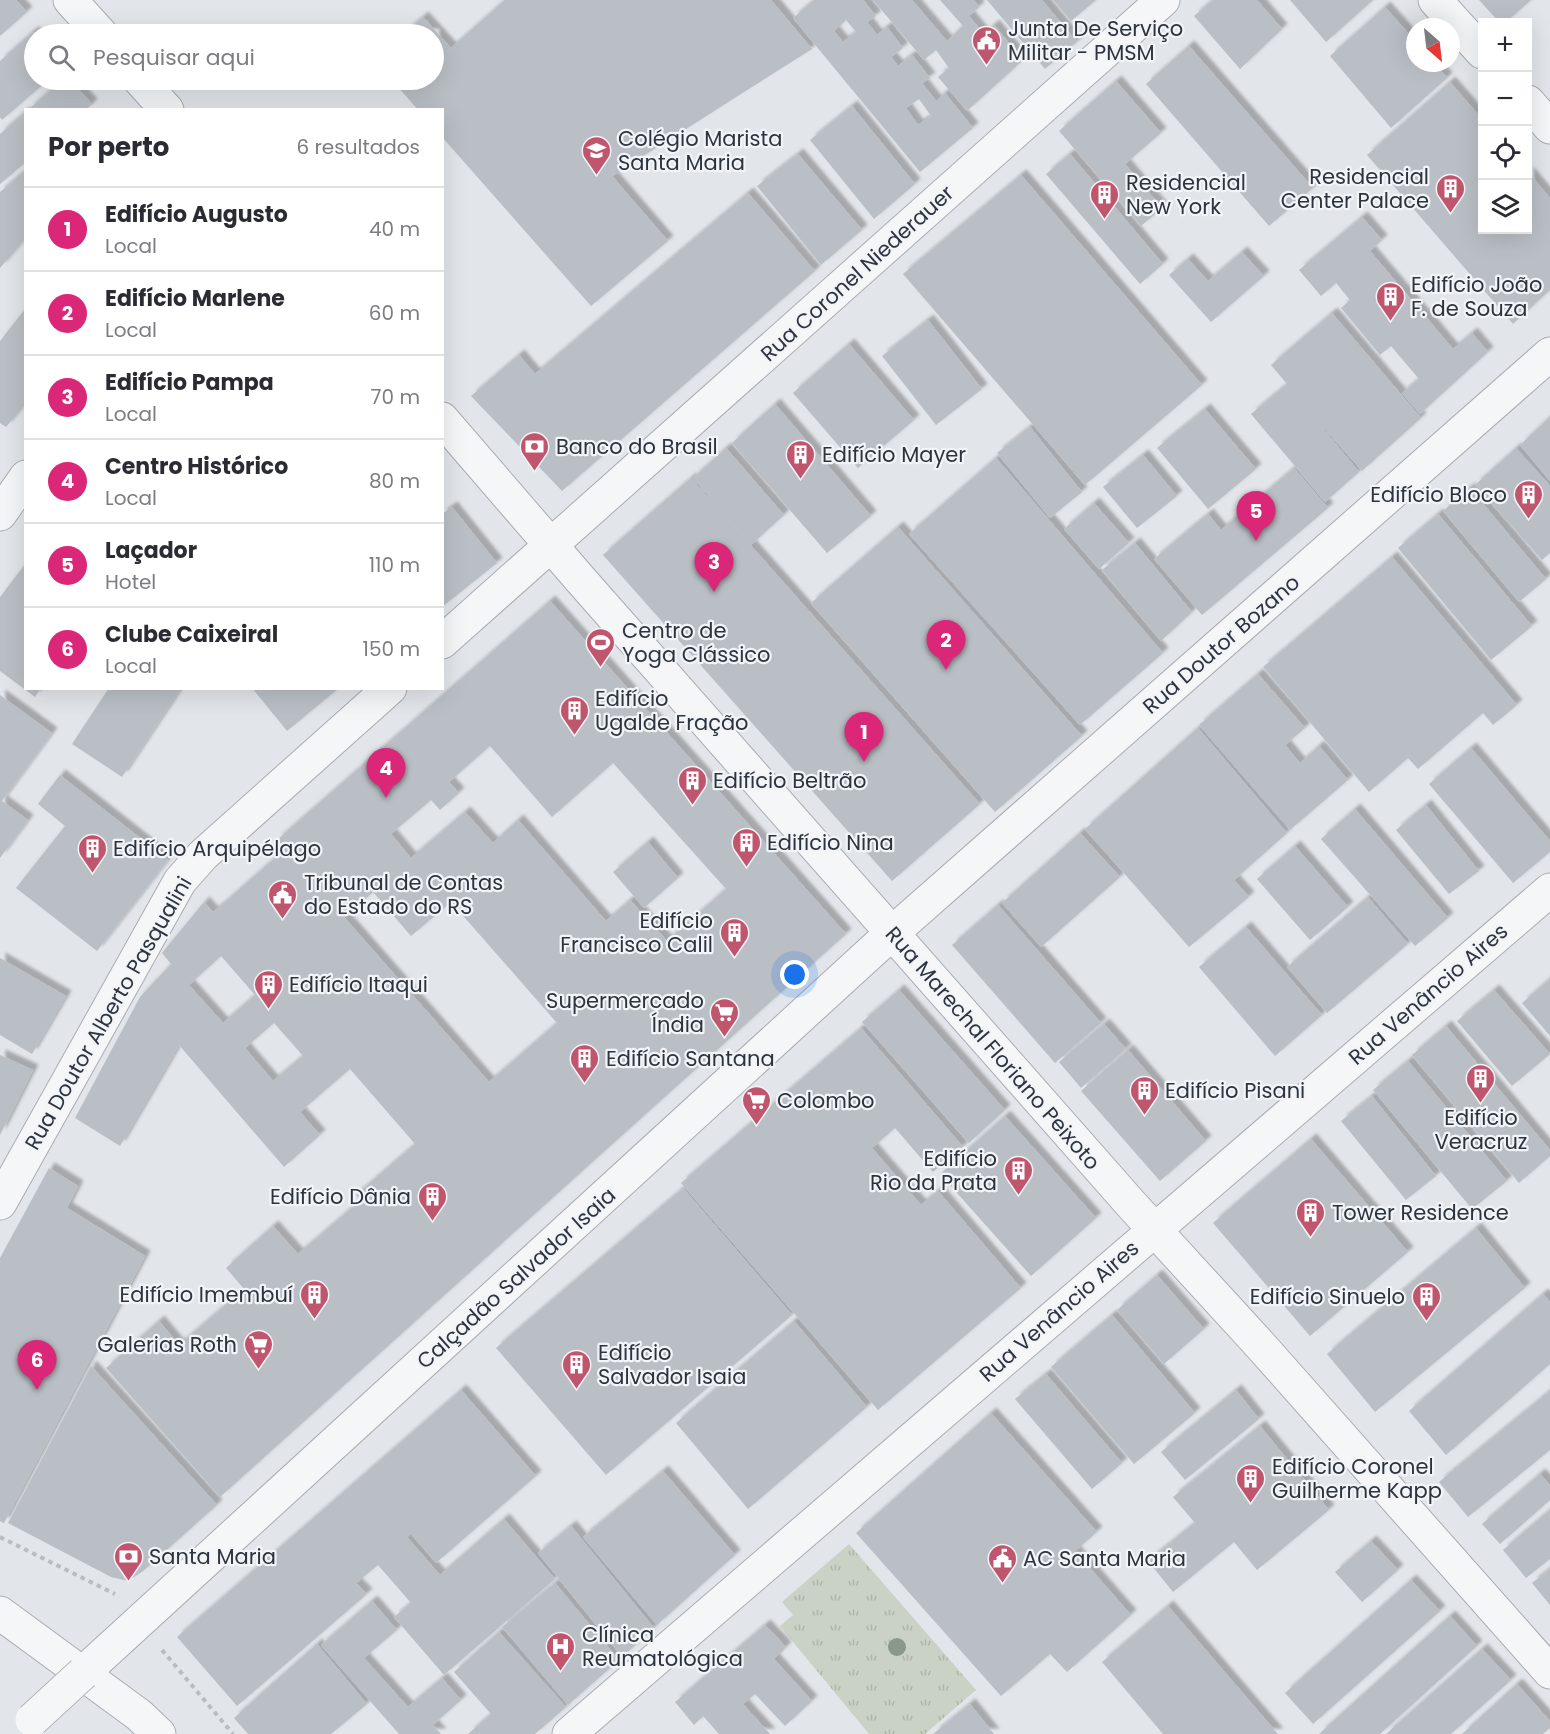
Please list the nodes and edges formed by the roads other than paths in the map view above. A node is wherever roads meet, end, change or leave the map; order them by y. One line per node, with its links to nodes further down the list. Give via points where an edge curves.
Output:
1 (70, 0): 4 (street)
2 (1163, 0): 14 (street, Rua Coronel Niederauer)
3 (1435, 0): 5 (street)
4 (92, 24)
5 (1478, 48)
6 (149, 90): 8 (street)
7 (1532, 107): 9 (street)
8 (165, 108)
9 (1550, 127)
10 (1550, 354): 18 (street, Rua Doutor Bozano)
11 (444, 421): 14 (street, Rua Marechal Floriano Peixoto)
12 (24, 480): 13 (street)
13 (0, 514)
14 (551, 545): 15 (street); 18 (street, Rua Marechal Floriano Peixoto)
15 (444, 640)
16 (388, 690): 19 (street, Rua Doutor Alberto Pasqualini, via 203,855 180,881)
17 (1550, 890): 20 (street, Rua Venâncio Aires)
18 (892, 933): 20 (street, Rua Marechal Floriano Peixoto); 23 (street, Calçadão Salvador Isaia, bridge)
19 (0, 1203)
20 (1154, 1230): 22 (street, Rua Marechal Floriano Peixoto); 25 (street, Rua Venâncio Aires)
21 (0, 1613): 24 (street, via 139,1715)
22 (1550, 1672)
23 (24, 1727)
24 (159, 1734)
25 (569, 1734)

